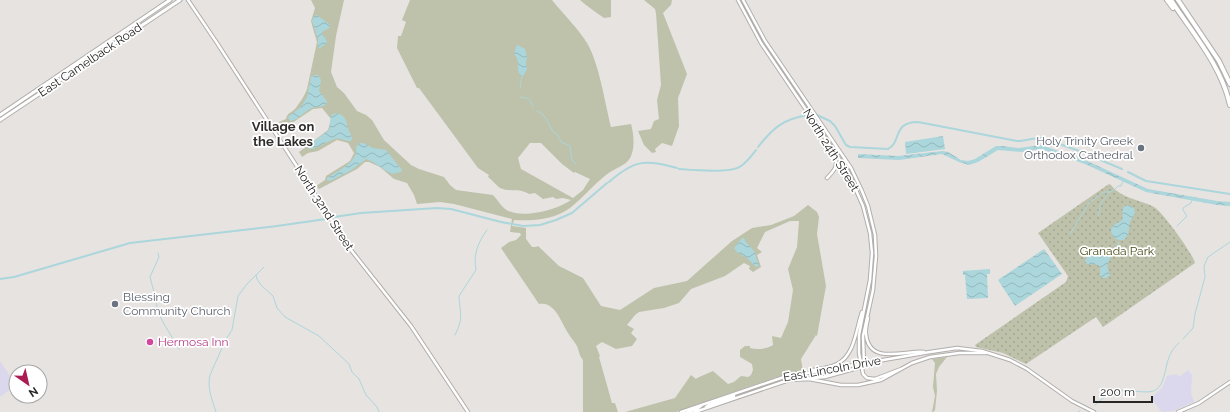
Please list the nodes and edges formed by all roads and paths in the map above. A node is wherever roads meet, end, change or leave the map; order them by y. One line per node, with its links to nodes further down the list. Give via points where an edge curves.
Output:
1 (170, 0): 9 (main road, East Camelback Road)
2 (180, 0): 10 (main road, East Camelback Road)
3 (188, 0): 37 (main road, North 32nd Street, via 327,214 360,262 411,326)
4 (738, 0): 19 (main road, North 24th Street, via 761,43)
5 (743, 0): 22 (main road, North 24th Street, via 765,41 851,168 864,196 874,229)
6 (1167, 0): 11 (highway)
7 (1171, 0): 11 (highway)
8 (1179, 0): 14 (highway, via 1219,61)
9 (162, 6): 10 (main road); 12 (main road, East Camelback Road)
10 (164, 10): 13 (main road, East Camelback Road)
11 (1184, 20): 16 (highway, via 1218,71)
12 (118, 35): 13 (main road); 15 (main road, East Camelback Road)
13 (121, 40): 15 (main road, East Camelback Road)
14 (1230, 84)
15 (35, 94): 17 (main road, East Camelback Road); 18 (main road, East Camelback Road)
16 (1230, 106)
17 (0, 115)
18 (0, 120)
19 (836, 154): 20 (main road, via 836,167); 21 (main road, North 24th Street, via 858,193 865,211)
20 (827, 178)
21 (871, 242): 22 (main road); 23 (main road, North 24th Street)
22 (876, 261): 23 (main road); 25 (main road, North 24th Street)
23 (871, 266): 24 (main road, North 24th Street)
24 (865, 304): 29 (main road, North 24th Street, via 859,335); 31 (main road, via 845,358 834,366)
25 (868, 313): 26 (main road, via 866,335 869,344 875,350 887,355 918,351); 28 (main road, North 24th Street, via 863,336)
26 (926, 353): 27 (main road, East Lincoln Drive, via 962,348); 28 (main road, East Lincoln Drive)
27 (986, 353): 30 (main road, East Lincoln Drive, via 937,356 920,360); 40 (main road, East Lincoln Drive, via 1021,365 1072,401)
28 (865, 363): 29 (main road, East Lincoln Drive)
29 (861, 366): 30 (main road, via 865,376 872,379); 31 (main road, East Lincoln Drive); 32 (main road, via 825,377)
30 (901, 369): 32 (main road, East Lincoln Drive, via 881,380 858,385)
31 (802, 373): 34 (main road, East Lincoln Drive)
32 (803, 379): 35 (main road, East Lincoln Drive, via 785,381)
33 (1230, 382): 41 (main road, via 1197,404)
34 (741, 392): 35 (main road); 36 (main road, East Lincoln Drive)
35 (704, 409): 39 (main road, East Lincoln Drive)
36 (688, 411): 38 (main road)
37 (468, 412)
38 (681, 412)
39 (695, 412)
40 (1094, 412)
41 (1178, 412)

